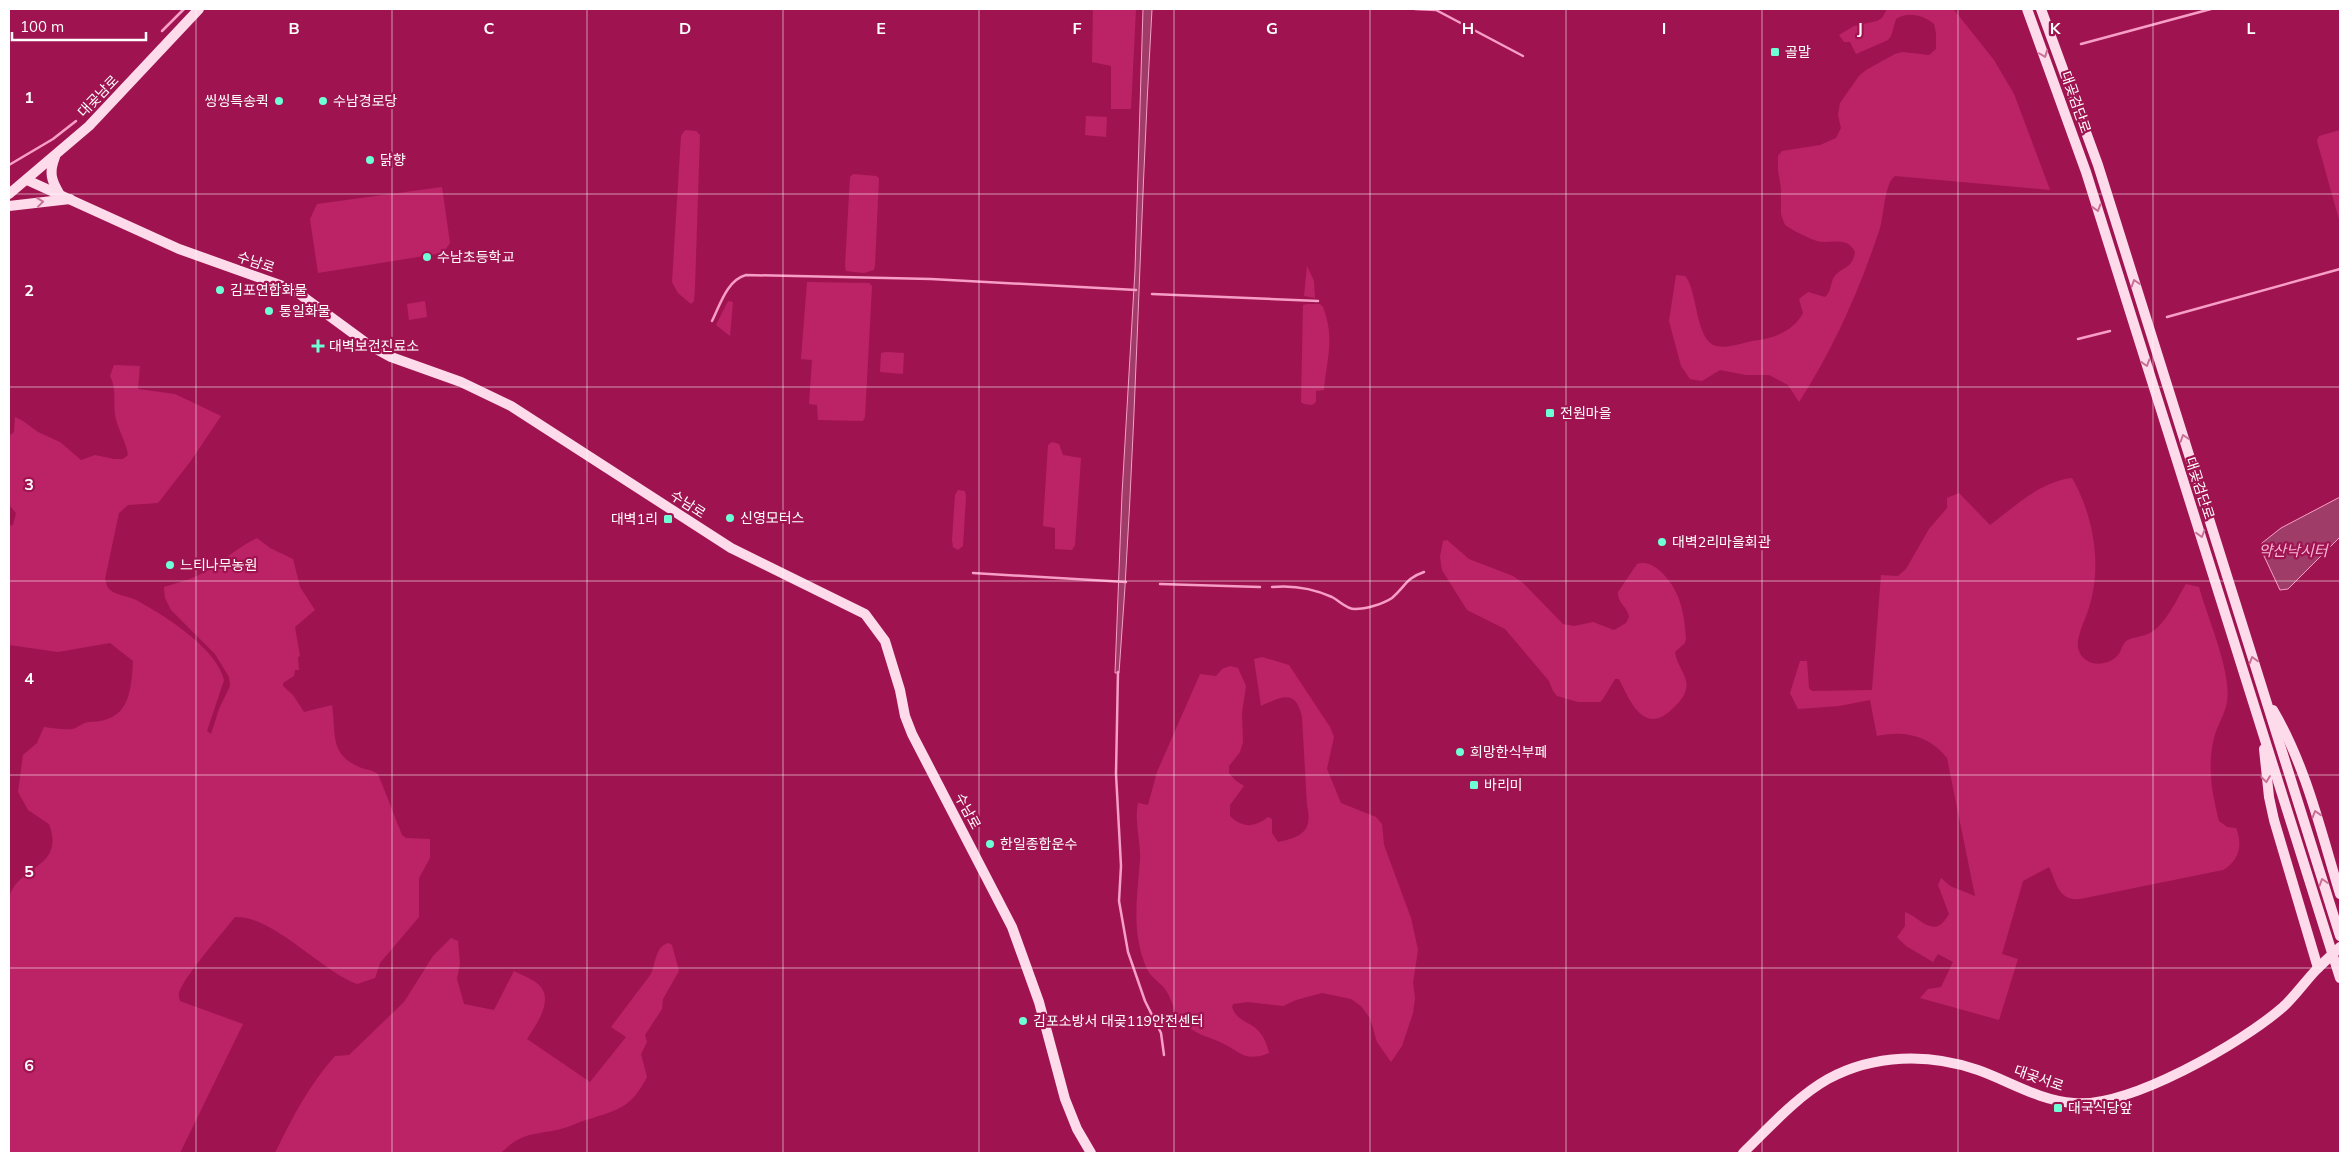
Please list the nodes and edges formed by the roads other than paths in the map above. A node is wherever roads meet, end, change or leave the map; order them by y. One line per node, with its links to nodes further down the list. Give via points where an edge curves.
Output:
1 (199, 9): 4 (street, 대곶남로, via 89,126)
2 (2027, 9): 11 (street, 대곶검단로, one-way to 11, via 2086,172)
3 (2041, 9): 10 (street, 대곶검단로, one-way to 3, via 2098,165)
4 (55, 157): 5 (street, 대곶남로); 6 (street, via 50,173)
5 (27, 180): 6 (street, 수남로); 7 (street, 대곶남로)
6 (60, 193): 8 (street, 수남로)
7 (9, 194)
8 (71, 198): 9 (street, one-way to 8); 17 (street, 수남로, via 178,249 294,290 369,345 503,402 731,548 865,614 885,641 912,734 1015,935 1039,1002 1065,1099)
9 (9, 206)
10 (2262, 691): 12 (street, one-way to 10, via 2299,766); 13 (street, 대곶검단로, one-way to 10)
11 (2262, 731): 15 (street, one-way to 15, via 2274,820); 16 (street, 대곶검단로)
12 (2340, 894)
13 (2339, 932)
14 (2340, 947): 15 (street, 대곶서로)
15 (2318, 968): 18 (street, 대곶서로, via 2283,1007 2254,1030 2186,1069 2121,1095 2075,1104 1947,1061 1923,1057 1896,1058 1868,1064 1827,1080 1802,1098)
16 (2340, 978)
17 (1091, 1153)
18 (1743, 1153)

